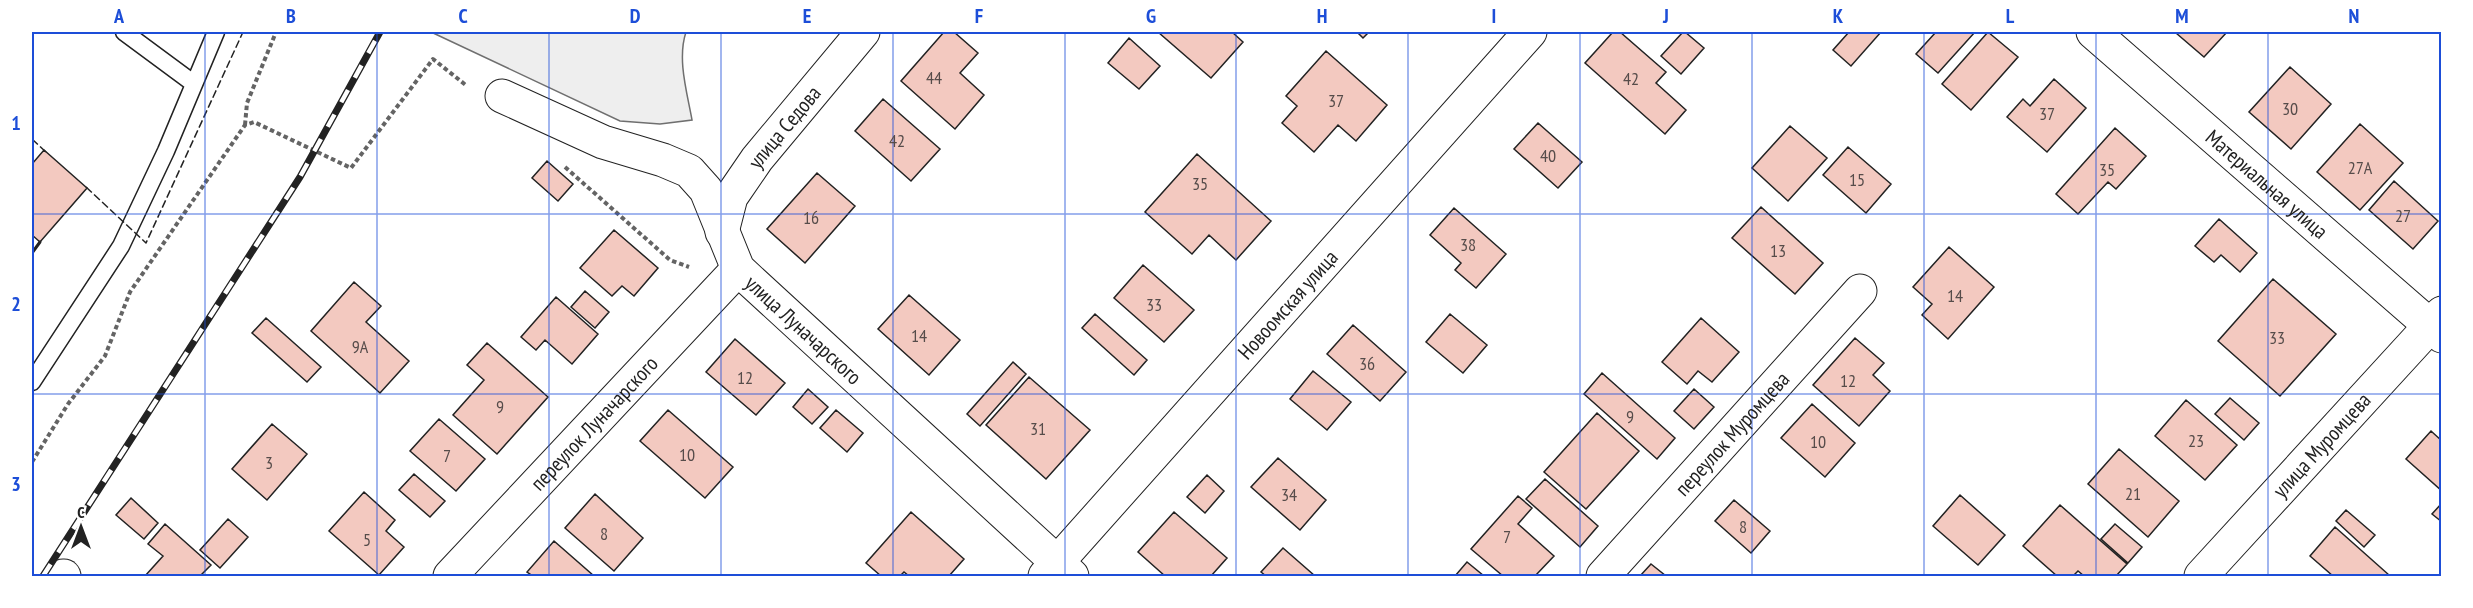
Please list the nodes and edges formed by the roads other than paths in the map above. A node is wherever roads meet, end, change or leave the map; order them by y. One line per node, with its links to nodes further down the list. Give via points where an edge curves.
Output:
1 (124, 32): 6 (lane)
2 (216, 32): 6 (lane)
3 (863, 32): 8 (street, улица Седова, via 757,159 731,197)
4 (1530, 32): 13 (street, Новоомская улица)
5 (2093, 32): 11 (street, Материальная улица)
6 (193, 83): 12 (lane, via 121,246)
7 (489, 95): 8 (street, улица Луначарского, via 603,142 689,171 706,190)
8 (722, 232): 9 (street, улица Луначарского)
9 (738, 269): 13 (street, улица Луначарского); 14 (street, переулок Луначарского)
10 (1860, 291): 15 (street, переулок Муромцева)
11 (2438, 325): 16 (street, улица Муромцева)
12 (32, 382)
13 (1058, 572)
14 (450, 576)
15 (1603, 576)
16 (2201, 576)

